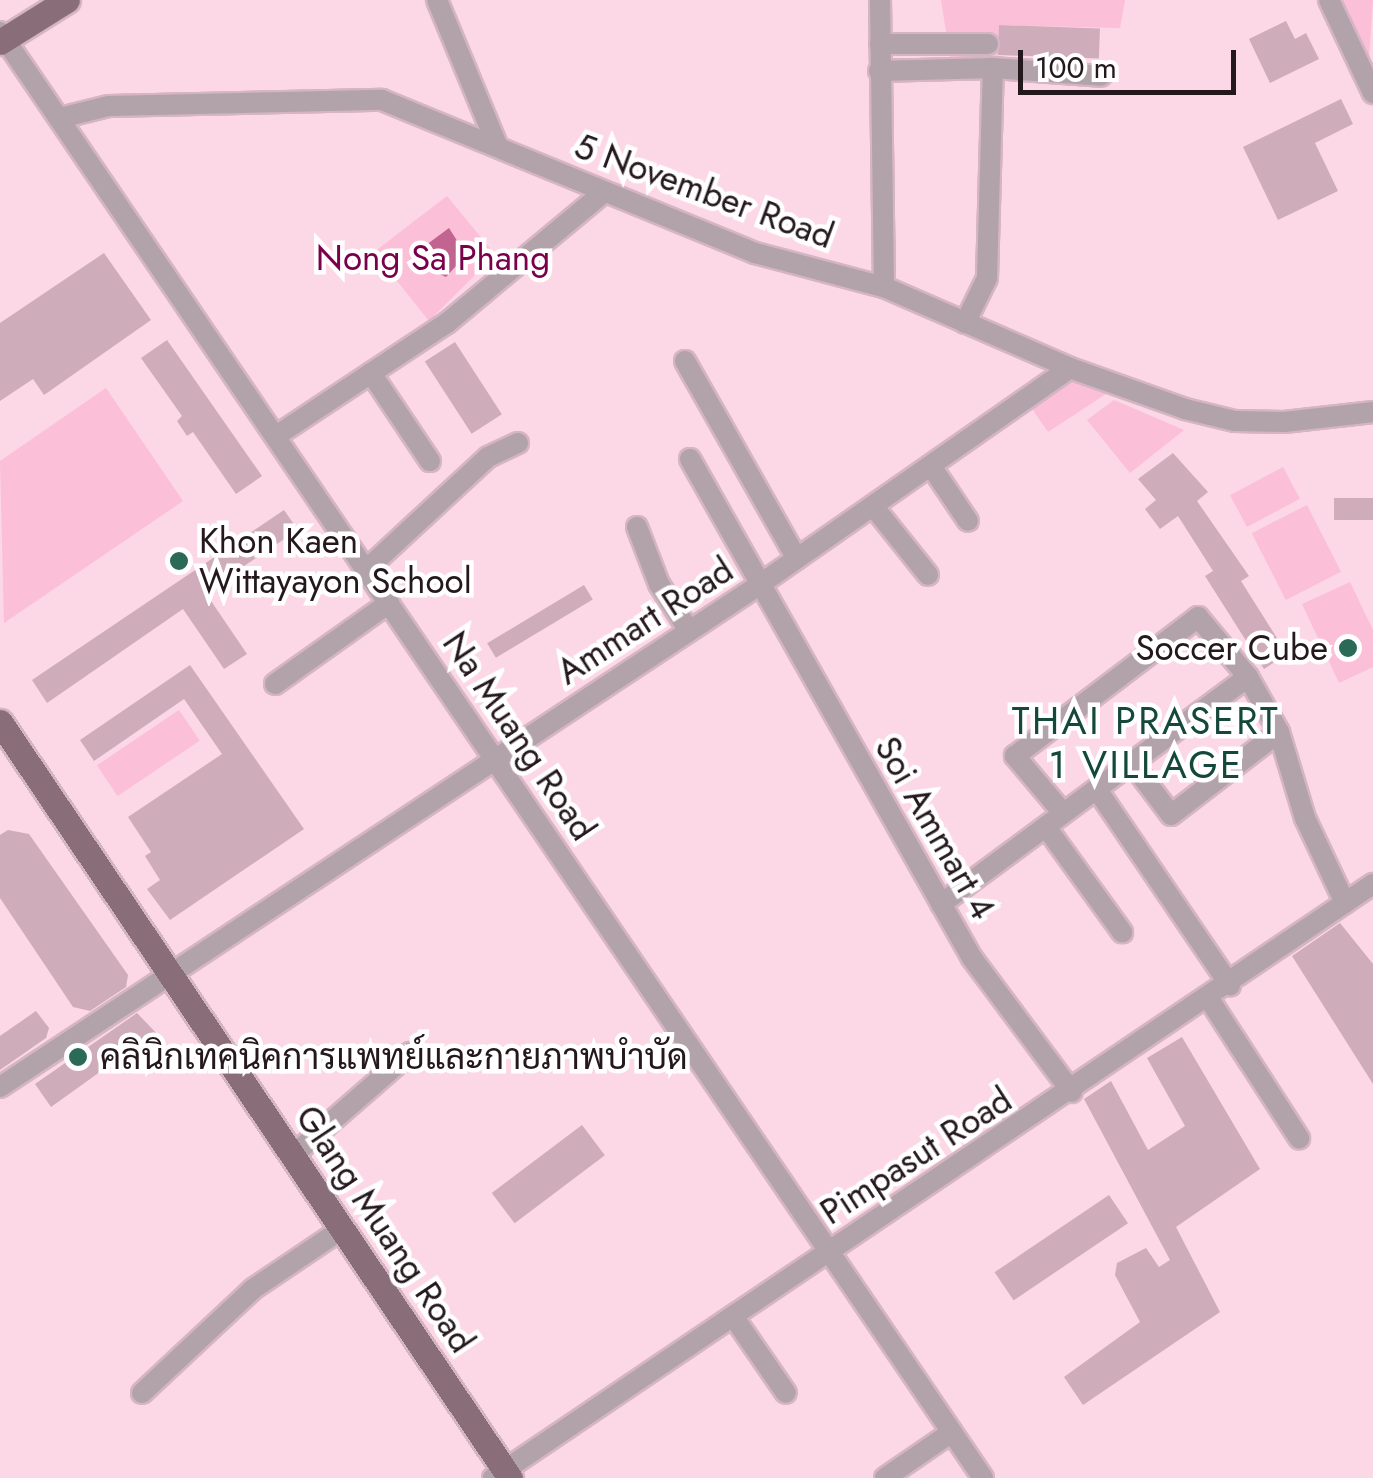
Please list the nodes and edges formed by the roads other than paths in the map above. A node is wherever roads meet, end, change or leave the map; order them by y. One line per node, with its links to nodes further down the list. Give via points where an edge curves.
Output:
1 (67, 0): 5 (main road)
2 (436, 0): 13 (street)
3 (880, 0): 6 (street)
4 (1329, 0): 11 (street)
5 (2, 38): 12 (street, Na Muang Road)
6 (880, 44): 7 (street); 9 (street)
7 (988, 44)
8 (993, 68): 9 (street); 10 (street); 16 (street, via 987,278)
9 (880, 71): 15 (street)
10 (1102, 76)
11 (1372, 89)
12 (60, 118): 13 (street, 5 November Road, via 109,106 382,100); 21 (street, Na Muang Road)
13 (497, 145): 14 (street, 5 November Road)
14 (603, 193): 15 (street, 5 November Road, via 755,253); 19 (street, via 447,323)
15 (884, 288): 16 (street, 5 November Road)
16 (965, 322): 18 (street, 5 November Road)
17 (685, 361): 29 (street)
18 (1070, 368): 20 (street, 5 November Road, via 1234,421); 25 (street, Ammart Road)
19 (371, 373): 21 (street); 24 (street)
20 (1373, 412)
21 (276, 436): 30 (street, Na Muang Road)
22 (518, 443): 30 (street, via 488,457)
23 (690, 459): 32 (street, Soi Ammart 4)
24 (430, 461)
25 (931, 466): 26 (street, Ammart Road); 27 (street)
26 (873, 506): 29 (street, Ammart Road); 31 (street)
27 (968, 521)
28 (637, 527): 34 (street, via 660,584)
29 (797, 559): 32 (street, Ammart Road)
30 (366, 570): 33 (street, Na Muang Road)
31 (928, 575)
32 (759, 586): 34 (street, Ammart Road); 45 (street, Soi Ammart 4)
33 (388, 603): 36 (street); 39 (street, Na Muang Road)
34 (690, 632): 39 (street, Ammart Road)
35 (1248, 677): 38 (street); 40 (street); 42 (street, via 1198,617 1015,756)
36 (275, 684)
37 (0, 722): 48 (main road, Glang Muang Road)
38 (1279, 732): 40 (street, via 1171,816); 46 (street, via 1304,818)
39 (494, 756): 48 (street, Ammart Road); 57 (street, Na Muang Road)
40 (1134, 766): 41 (street)
41 (1098, 791): 42 (street); 49 (street)
42 (1063, 814): 43 (street)
43 (1046, 827): 45 (street); 47 (street)
44 (1373, 884): 46 (street, Pimpasut Road)
45 (942, 904): 53 (street, Soi Ammart 4, via 972,958)
46 (1346, 904): 49 (street, Pimpasut Road)
47 (1122, 932)
48 (172, 973): 52 (street, Ammart Road); 55 (main road, Glang Muang Road)
49 (1230, 984): 50 (street, Pimpasut Road)
50 (1210, 999): 53 (street, Pimpasut Road); 54 (street)
51 (410, 1054): 55 (street)
52 (0, 1087)
53 (1072, 1092): 57 (street, Pimpasut Road)
54 (1299, 1138)
55 (292, 1156): 56 (main road, Glang Muang Road)
56 (342, 1229): 59 (street, via 253,1289); 62 (main road, Glang Muang Road)
57 (832, 1252): 58 (street, Pimpasut Road); 61 (street, Na Muang Road)
58 (733, 1316): 60 (street); 62 (street, Pimpasut Road)
59 (142, 1393)
60 (786, 1393)
61 (952, 1432): 63 (street); 64 (street, Na Muang Road)
62 (502, 1475)
63 (884, 1478)
64 (983, 1478)

